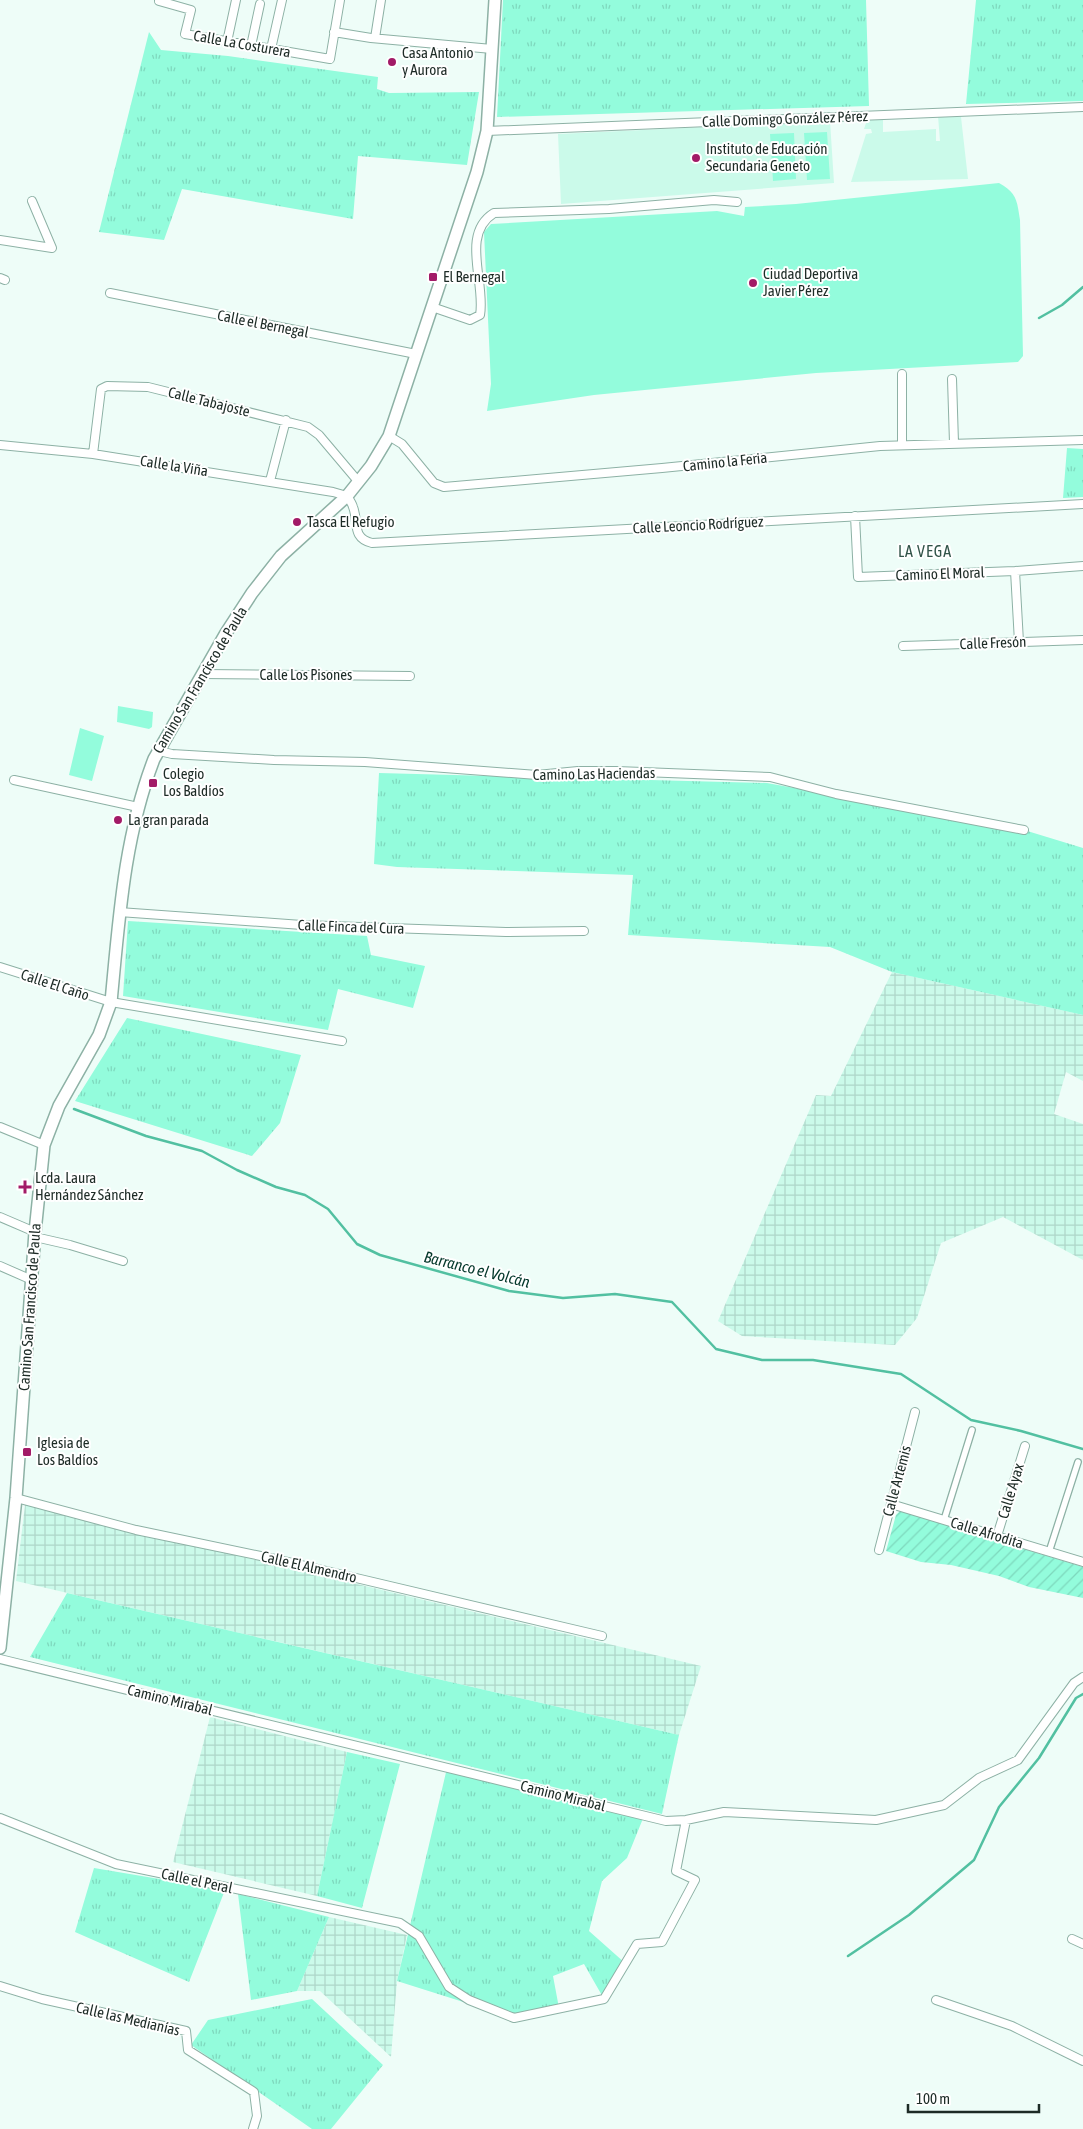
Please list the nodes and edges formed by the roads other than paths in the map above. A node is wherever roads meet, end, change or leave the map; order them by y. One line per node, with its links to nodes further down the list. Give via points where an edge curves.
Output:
1 (236, 0): 10 (street)
2 (282, 0): 12 (street)
3 (340, 0): 8 (street, Calle La Costurera)
4 (381, 0): 9 (street)
5 (495, 0): 13 (main road, Camino San Francisco de Paula)
6 (159, 1): 10 (street, Calle La Costurera, via 191,10 185,34)
7 (260, 4): 11 (street)
8 (334, 32): 9 (street); 12 (street, Calle La Costurera, via 330,59)
9 (375, 38): 13 (street)
10 (227, 42): 11 (street, Calle La Costurera)
11 (251, 46): 12 (street, Calle La Costurera)
12 (272, 49)
13 (492, 49): 15 (main road, Camino San Francisco de Paula)
14 (1083, 106): 15 (street, Calle Domingo González Pérez)
15 (487, 131): 20 (main road, Camino San Francisco de Paula, via 477,172)
16 (32, 200): 18 (street, via 52,248)
17 (738, 202): 20 (street, via 714,200 494,214 484,219 475,245 482,303 480,315 470,320)
18 (0, 240)
19 (110, 294): 21 (street, Calle el Bernegal)
20 (432, 307): 21 (main road, Camino San Francisco de Paula)
21 (416, 354): 25 (main road, Camino San Francisco de Paula)
22 (902, 374): 29 (street)
23 (952, 378): 27 (street)
24 (286, 420): 30 (street, Calle Tabajoste, via 148,387 107,386 101,389); 31 (street, Calle Tabajoste, via 308,427 318,435); 32 (street)
25 (389, 436): 29 (street, Camino la Feria, via 402,444 434,484 444,486); 31 (main road, Camino San Francisco de Paula, via 371,466)
26 (1083, 440): 27 (street, Camino la Feria)
27 (954, 443): 29 (street, Camino la Feria)
28 (0, 444): 30 (street, Calle la Viña)
29 (902, 445)
30 (93, 454): 32 (street, Calle la Viña)
31 (357, 480): 33 (main road, Camino San Francisco de Paula)
32 (270, 481): 33 (street, Calle la Viña)
33 (347, 496): 35 (street, Calle Leoncio Rodríguez, via 354,507 359,538 372,543); 41 (main road, Camino San Francisco de Paula, via 281,556 252,593)
34 (1083, 504): 35 (street, Calle Leoncio Rodríguez)
35 (855, 516): 37 (street, Camino El Moral, via 858,577)
36 (1083, 566): 37 (street, Camino El Moral)
37 (1015, 571): 39 (street)
38 (1083, 640): 39 (street, Calle Fresón)
39 (1019, 642): 40 (street, Calle Fresón)
40 (903, 646)
41 (203, 674): 42 (street, Calle Los Pisones); 43 (main road, Camino San Francisco de Paula)
42 (410, 676)
43 (159, 751): 45 (main road, Camino San Francisco de Paula, via 145,781); 46 (street, Camino Las Haciendas, via 537,775 617,771 770,777 836,794)
44 (14, 780): 45 (street)
45 (138, 807): 47 (main road, Camino San Francisco de Paula)
46 (1024, 830)
47 (119, 912): 48 (street, Calle Finca del Cura, via 302,925 506,932); 50 (main road, Camino San Francisco de Paula)
48 (584, 931)
49 (0, 967): 50 (street, Calle El Caño)
50 (111, 1002): 51 (street, Calle El Caño); 53 (main road, Camino San Francisco de Paula, via 99,1035 58,1106)
51 (342, 1042)
52 (0, 1126): 53 (street)
53 (44, 1145): 55 (main road, Camino San Francisco de Paula)
54 (0, 1217): 55 (street)
55 (35, 1234): 56 (street); 58 (main road, Camino San Francisco de Paula)
56 (123, 1261)
57 (0, 1266): 58 (street)
58 (32, 1280): 63 (main road, Camino San Francisco de Paula)
59 (915, 1412): 64 (street, Calle Artemis)
60 (972, 1430): 65 (street)
61 (1025, 1446): 66 (street, Calle Ayax)
62 (1078, 1462): 68 (street)
63 (16, 1498): 70 (street, Calle El Almendro, via 136,1530 280,1560); 71 (main road, Camino San Francisco de Paula)
64 (891, 1504): 65 (street, Calle Afrodita); 67 (street, Calle Artemis)
65 (944, 1520): 66 (street, Calle Afrodita)
66 (997, 1536): 68 (street, Calle Afrodita)
67 (879, 1550)
68 (1049, 1552): 69 (street, Calle Afrodita)
69 (1083, 1562)
70 (602, 1636)
71 (0, 1648)
72 (0, 1659): 75 (street, Camino Mirabal, via 666,1821)
73 (1083, 1677): 75 (street, Camino Mirabal, via 1074,1683 1018,1760 979,1778 944,1804 876,1820 724,1812)
74 (0, 1818): 75 (street, Calle el Peral, via 116,1864 400,1923 419,1936 449,1987 469,2000 514,2018 604,1999 637,1944 662,1942 695,1880 676,1871)
75 (686, 1820)
76 (1072, 1939): 77 (street)
77 (1083, 1944)
78 (0, 1986): 81 (street, Calle las Medianías, via 42,1999 186,2031 188,2050 254,2092 257,2116)
79 (936, 2000): 80 (street, via 1012,2026)
80 (1083, 2061)
81 (253, 2129)

